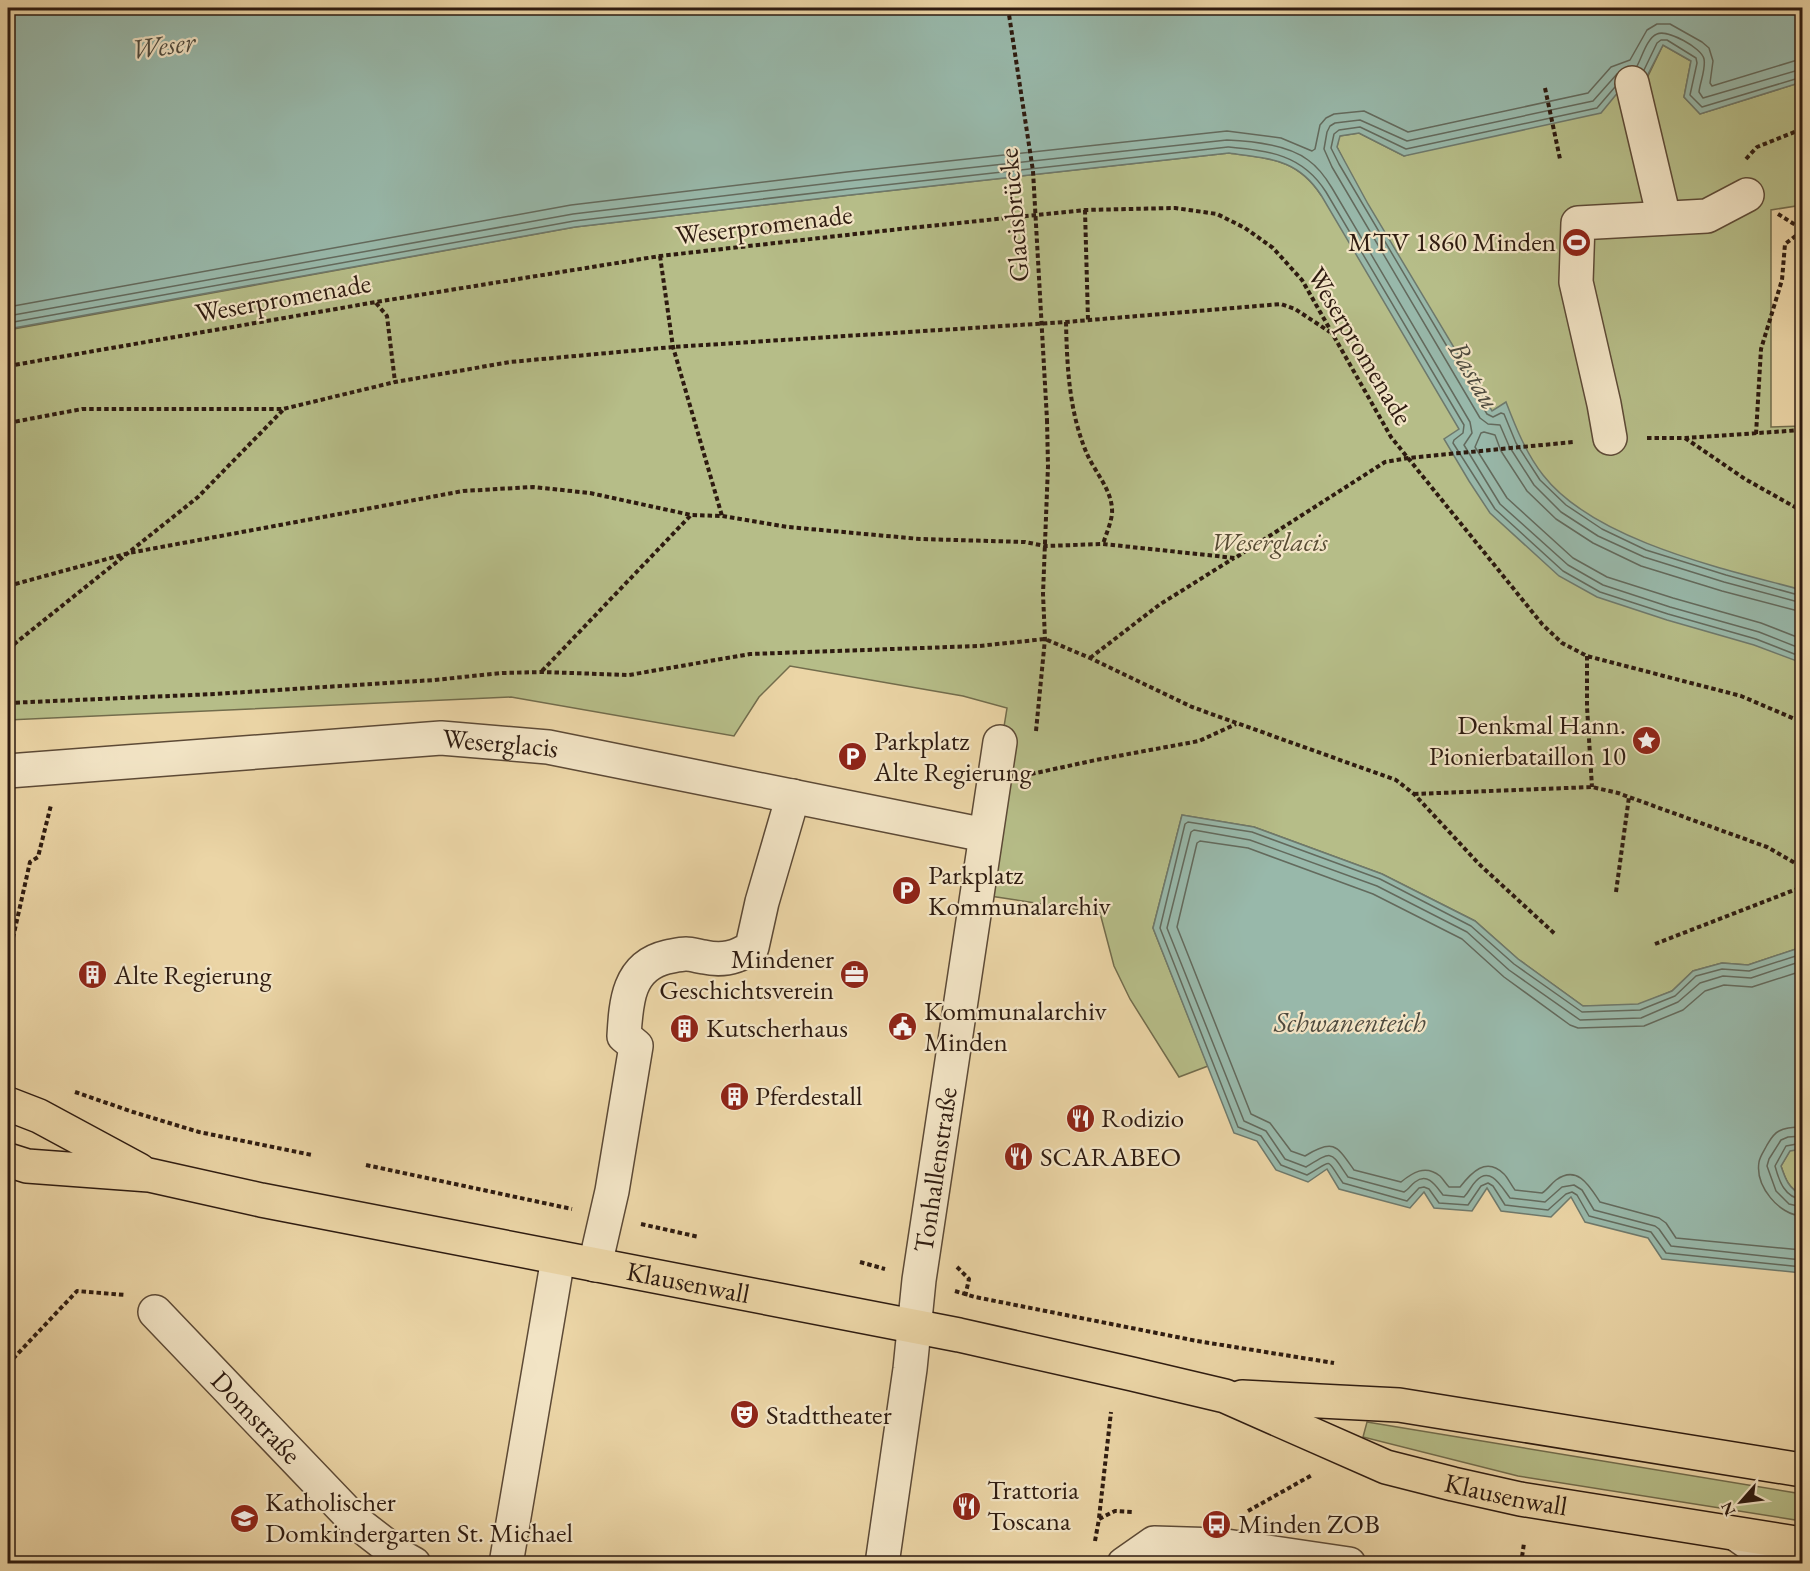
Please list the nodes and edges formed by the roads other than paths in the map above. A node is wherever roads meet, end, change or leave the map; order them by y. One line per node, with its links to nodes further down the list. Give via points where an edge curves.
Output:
1 (1632, 83): 3 (street)
2 (1747, 195): 3 (street, via 1707,216)
3 (1664, 219): 4 (street, via 1578,223 1576,282)
4 (1610, 438)
5 (1000, 742): 8 (street, Tonhallenstraße)
6 (8, 771): 7 (street, Weserglacis, via 441,738 548,747)
7 (793, 796): 8 (street, Weserglacis); 13 (street, via 752,947 740,956 717,960 685,954 656,960 638,974 631,987 624,1036 636,1046 612,1191)
8 (985, 835): 15 (street, Tonhallenstraße)
9 (8, 1104): 11 (main road, Klausenwall, via 39,1116)
10 (8, 1160): 11 (main road, Klausenwall, via 27,1166)
11 (149, 1175): 12 (main road, Klausenwall)
12 (558, 1258): 13 (main road, Klausenwall); 21 (street)
13 (595, 1265): 15 (main road, Klausenwall)
14 (146, 1304): 20 (street, Domstraße, via 356,1522)
15 (913, 1326): 16 (main road, Klausenwall); 22 (street, Tonhallenstraße)
16 (1287, 1410): 17 (main road, Klausenwall, via 1400,1405); 18 (main road, Klausenwall, via 1386,1467 1520,1499)
17 (1803, 1470)
18 (1736, 1534): 19 (main road, Klausenwall); 25 (street)
19 (1803, 1544)
20 (414, 1563)
21 (506, 1563)
22 (882, 1563)
23 (1124, 1563): 24 (street, via 1154,1543 1219,1545)
24 (1348, 1563)
25 (1779, 1563)

